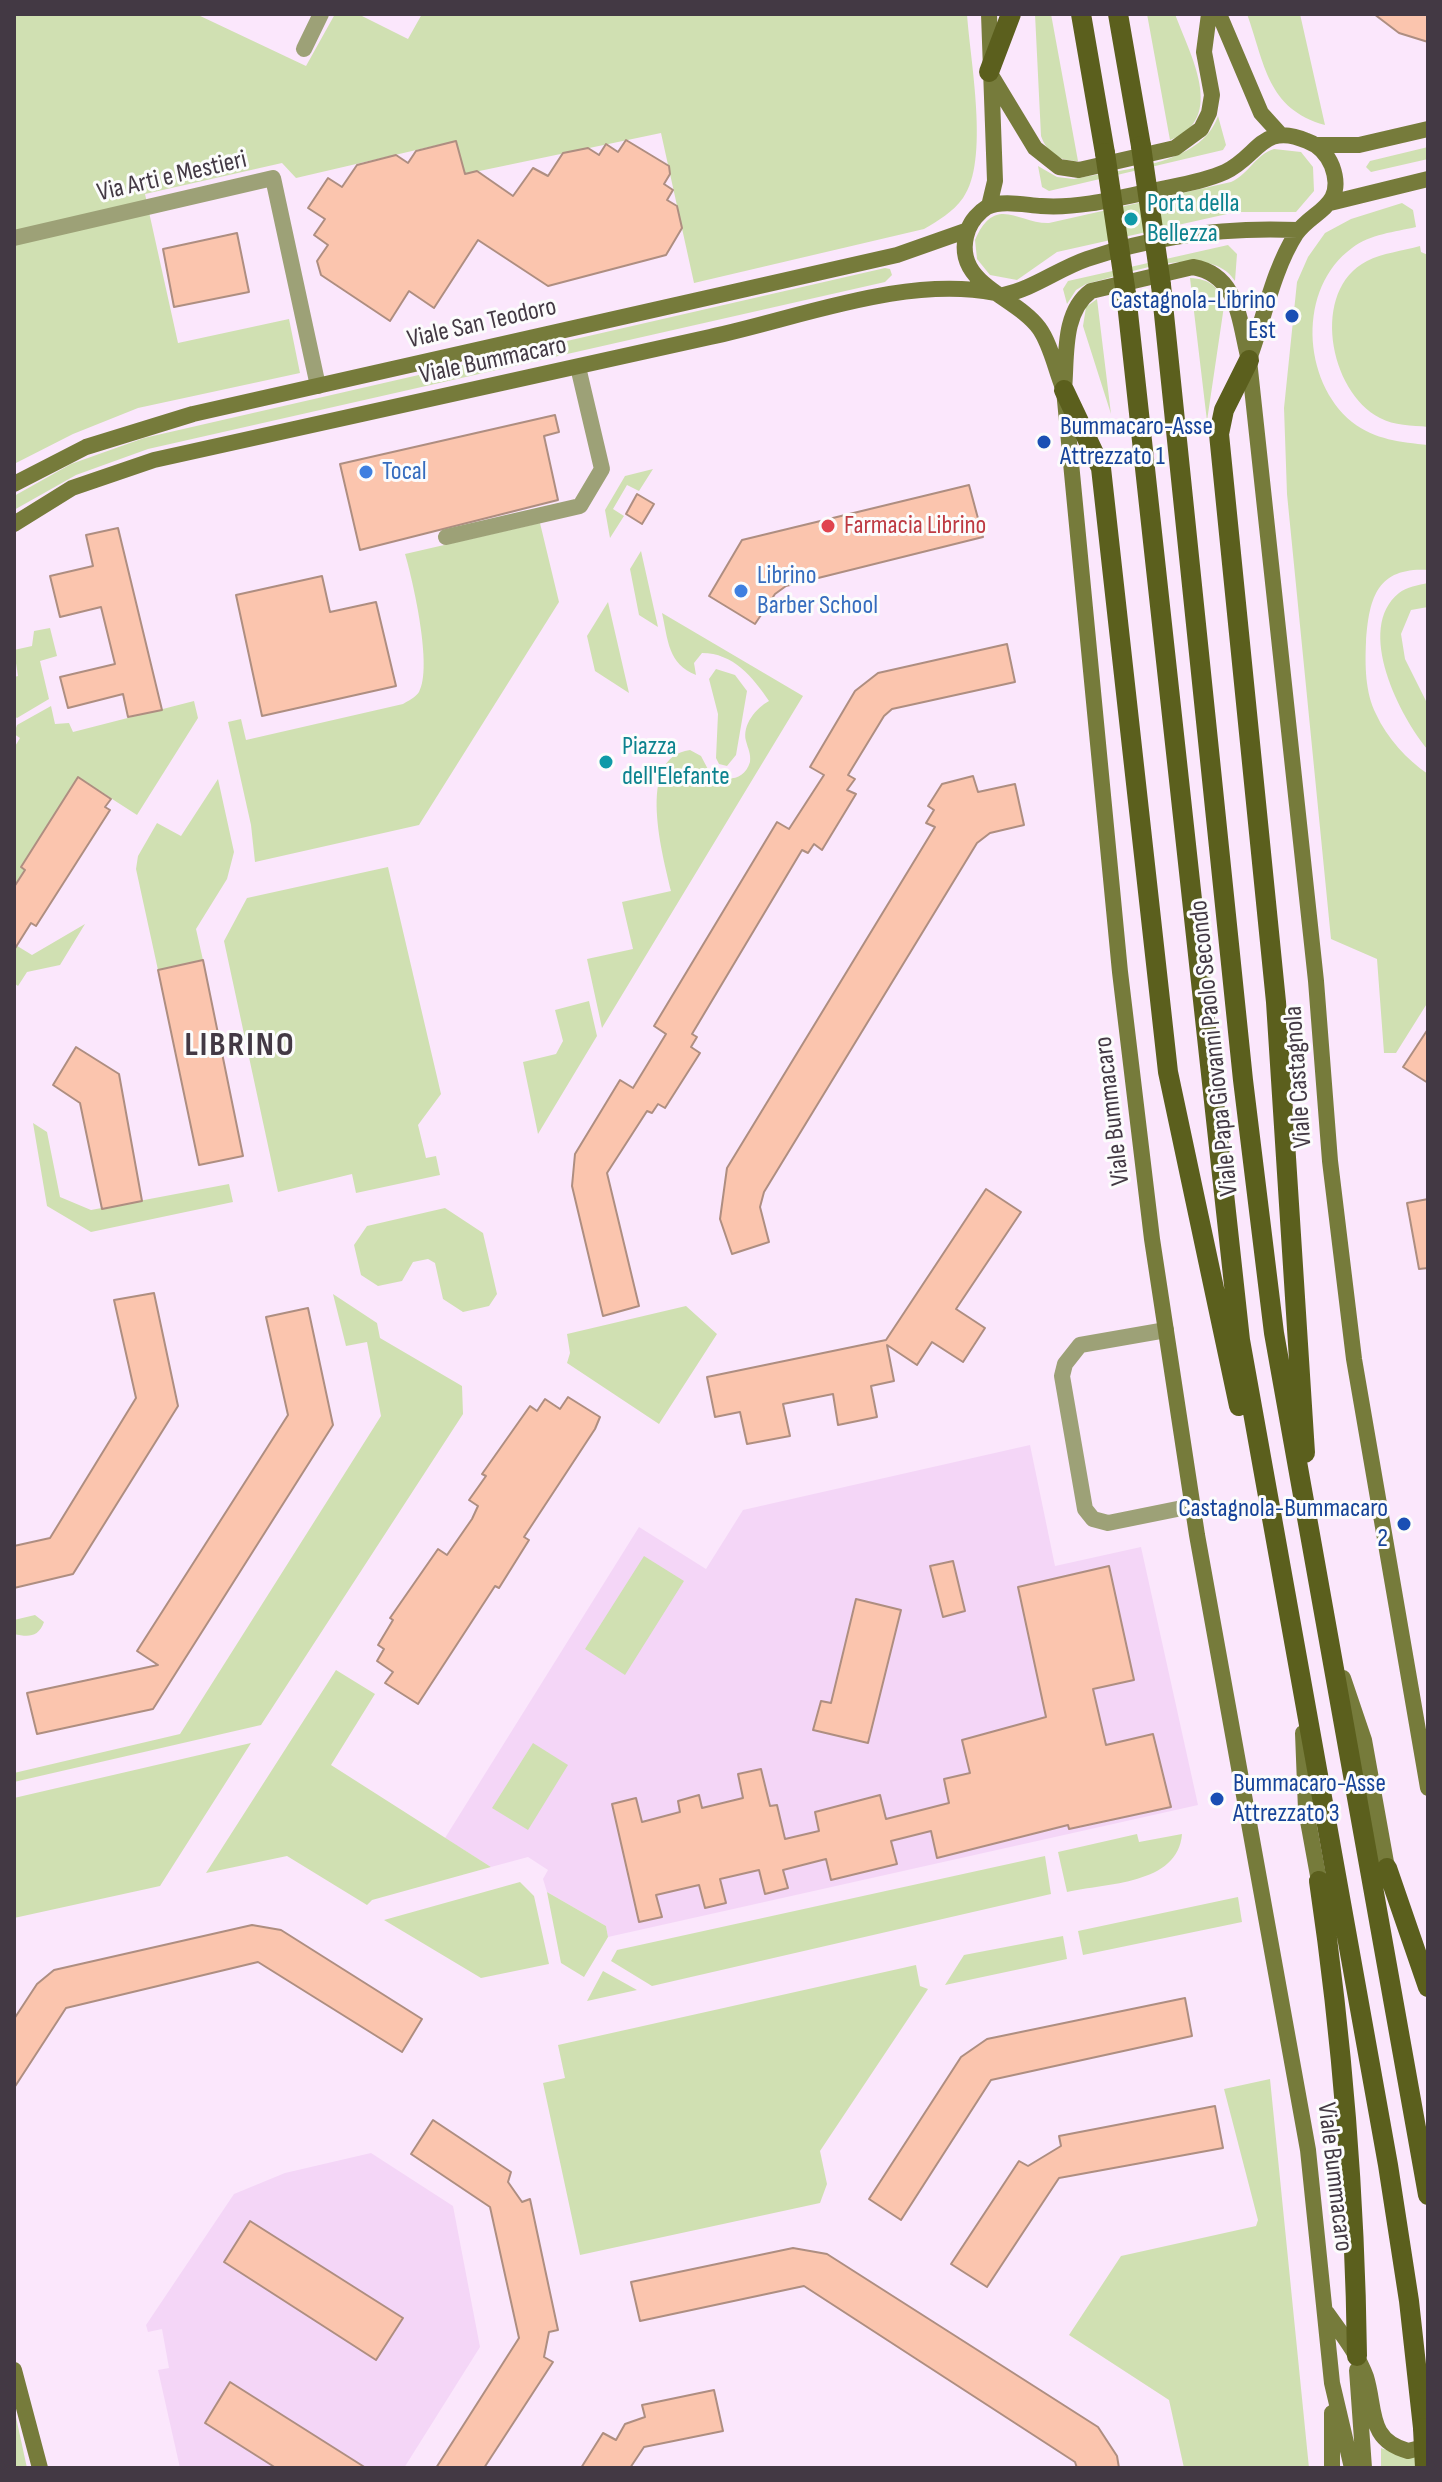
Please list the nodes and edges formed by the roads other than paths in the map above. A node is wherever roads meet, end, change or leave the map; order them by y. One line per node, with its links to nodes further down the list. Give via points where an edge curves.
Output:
1 (321, 14): 8 (street)
2 (989, 14): 9 (main road)
3 (1011, 14): 9 (main road)
4 (1081, 14): 30 (main road, Viale Papa Giovanni Paolo Secondo, bridge, via 1126,294 1240,1340)
5 (1118, 14): 29 (main road, Viale Papa Giovanni Paolo Secondo, bridge, via 1161,285 1245,1096 1274,1333)
6 (1209, 14): 9 (main road, via 1204,52 1212,95 1209,113 1201,129 1175,148 1079,170 1059,167 1035,148)
7 (1219, 14): 11 (main road, via 1261,113)
8 (304, 49)
9 (989, 72): 15 (main road, via 995,181)
10 (1428, 129): 12 (main road, via 1359,145)
11 (1280, 134): 12 (main road); 15 (main road, via 1261,142 1227,171 1190,183 1063,208)
12 (1318, 145): 14 (main road, via 1336,183)
13 (1428, 179): 14 (main road)
14 (1330, 203): 17 (main road)
15 (989, 206): 16 (main road)
16 (968, 230): 19 (main road, via 968,265 975,278); 22 (main road, Viale San Teodoro, via 897,255)
17 (1298, 230): 19 (main road, via 1243,228 1194,235 1089,258 1026,288); 20 (main road)
18 (14, 238): 22 (street, Via Arti e Mestieri, via 273,178)
19 (999, 294): 21 (main road, Viale Bummacaro, via 963,286 900,292); 23 (main road, via 1040,330)
20 (1249, 360): 23 (main road, Viale Castagnola, via 1228,285 1209,270 1193,267 1091,291 1079,300 1071,315); 29 (main road, via 1224,410 1219,434 1276,1002); 31 (main road, Viale Castagnola, via 1354,1359)
21 (578, 367): 25 (main road, Viale Bummacaro, via 154,460 72,488); 26 (street, via 602,469 580,506)
22 (318, 386): 24 (main road, Viale San Teodoro, via 123,434 54,461)
23 (1064, 390): 27 (main road, Viale Bummacaro, via 1120,972); 30 (main road, via 1101,468 1168,1072 1216,1309)
24 (14, 484)
25 (14, 524)
26 (446, 537)
27 (1166, 1330): 28 (main road, Viale Bummacaro); 28 (street, via 1080,1345 1062,1376 1085,1509 1093,1519 1108,1523)
28 (1192, 1506): 36 (main road, Viale Bummacaro, via 1308,2150)
29 (1309, 1541): 32 (main road, Viale Papa Giovanni Paolo Secondo)
30 (1283, 1589): 33 (main road, Viale Papa Giovanni Paolo Secondo)
31 (1428, 1787)
32 (1379, 1869): 34 (main road); 35 (main road)
33 (1328, 1879): 37 (main road, via 1329,1950 1356,2262); 40 (main road, via 1391,2180)
34 (1428, 1987)
35 (1428, 2195)
36 (1327, 2312): 37 (main road); 39 (main road, Viale Bummacaro)
37 (1357, 2356): 40 (main road, via 1381,2437 1408,2451); 44 (main road)
38 (14, 2370): 41 (main road)
39 (1332, 2383): 42 (main road); 43 (main road, Viale Bummacaro)
40 (1425, 2437): 45 (main road, bridge)
41 (40, 2468)
42 (1332, 2468)
43 (1352, 2468)
44 (1364, 2468)
45 (1425, 2468)

